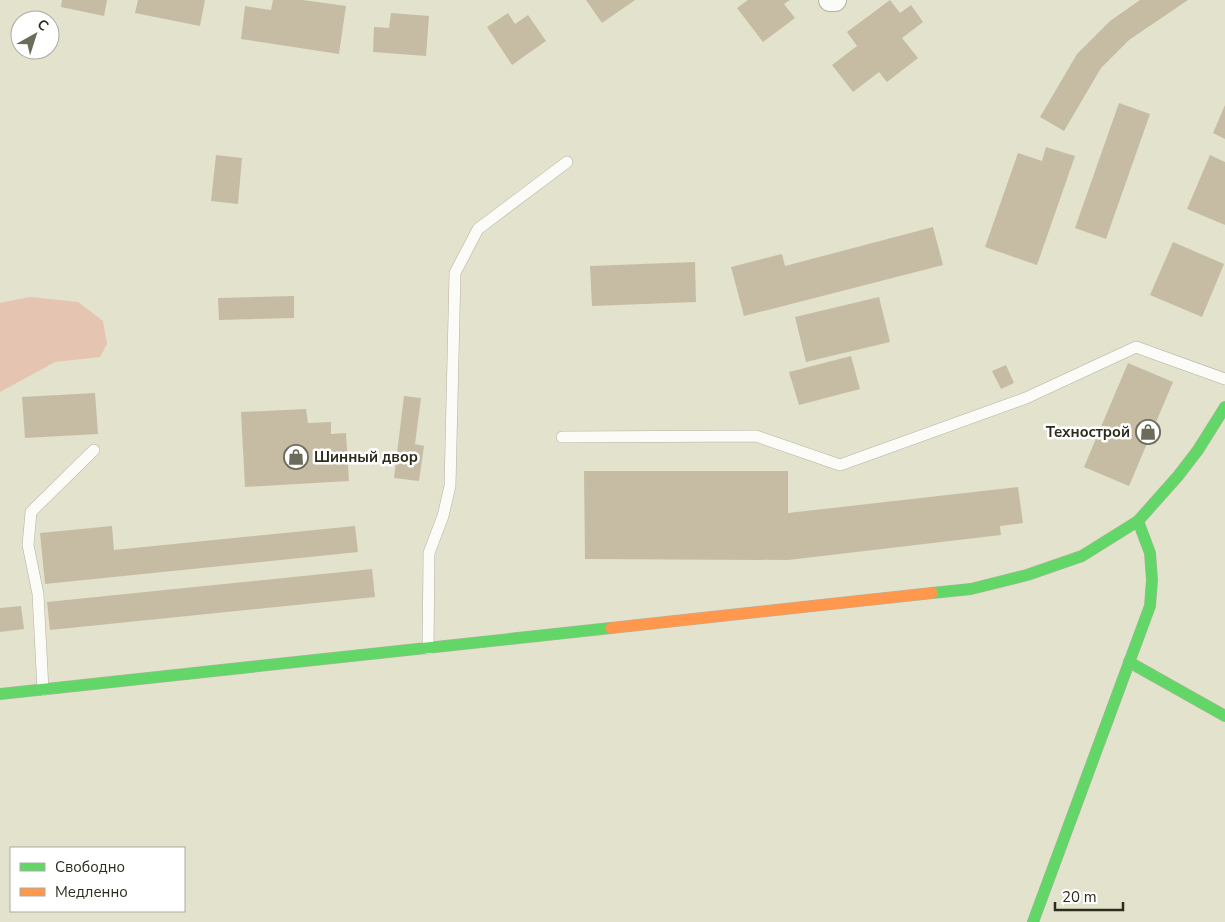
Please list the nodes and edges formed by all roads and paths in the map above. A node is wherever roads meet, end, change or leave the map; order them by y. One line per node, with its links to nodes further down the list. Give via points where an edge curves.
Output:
1 (830, 0): 2 (street)
2 (835, 0)
3 (567, 162): 9 (lane, via 478,229 455,273 450,486 429,553)
4 (1225, 379): 6 (lane, via 1136,348 1026,398 840,465 756,436)
5 (1225, 408): 8 (main road, via 1178,476)
6 (562, 437)
7 (94, 450): 11 (lane, via 31,512 28,545 38,594)
8 (1138, 521): 9 (main road, via 1082,556 1027,575 971,589); 10 (main road, via 1150,553 1152,580 1150,606)
9 (428, 649): 11 (main road)
10 (1129, 662): 13 (main road); 14 (main road)
11 (43, 690): 12 (main road)
12 (0, 694)
13 (1225, 716)
14 (1033, 922)

